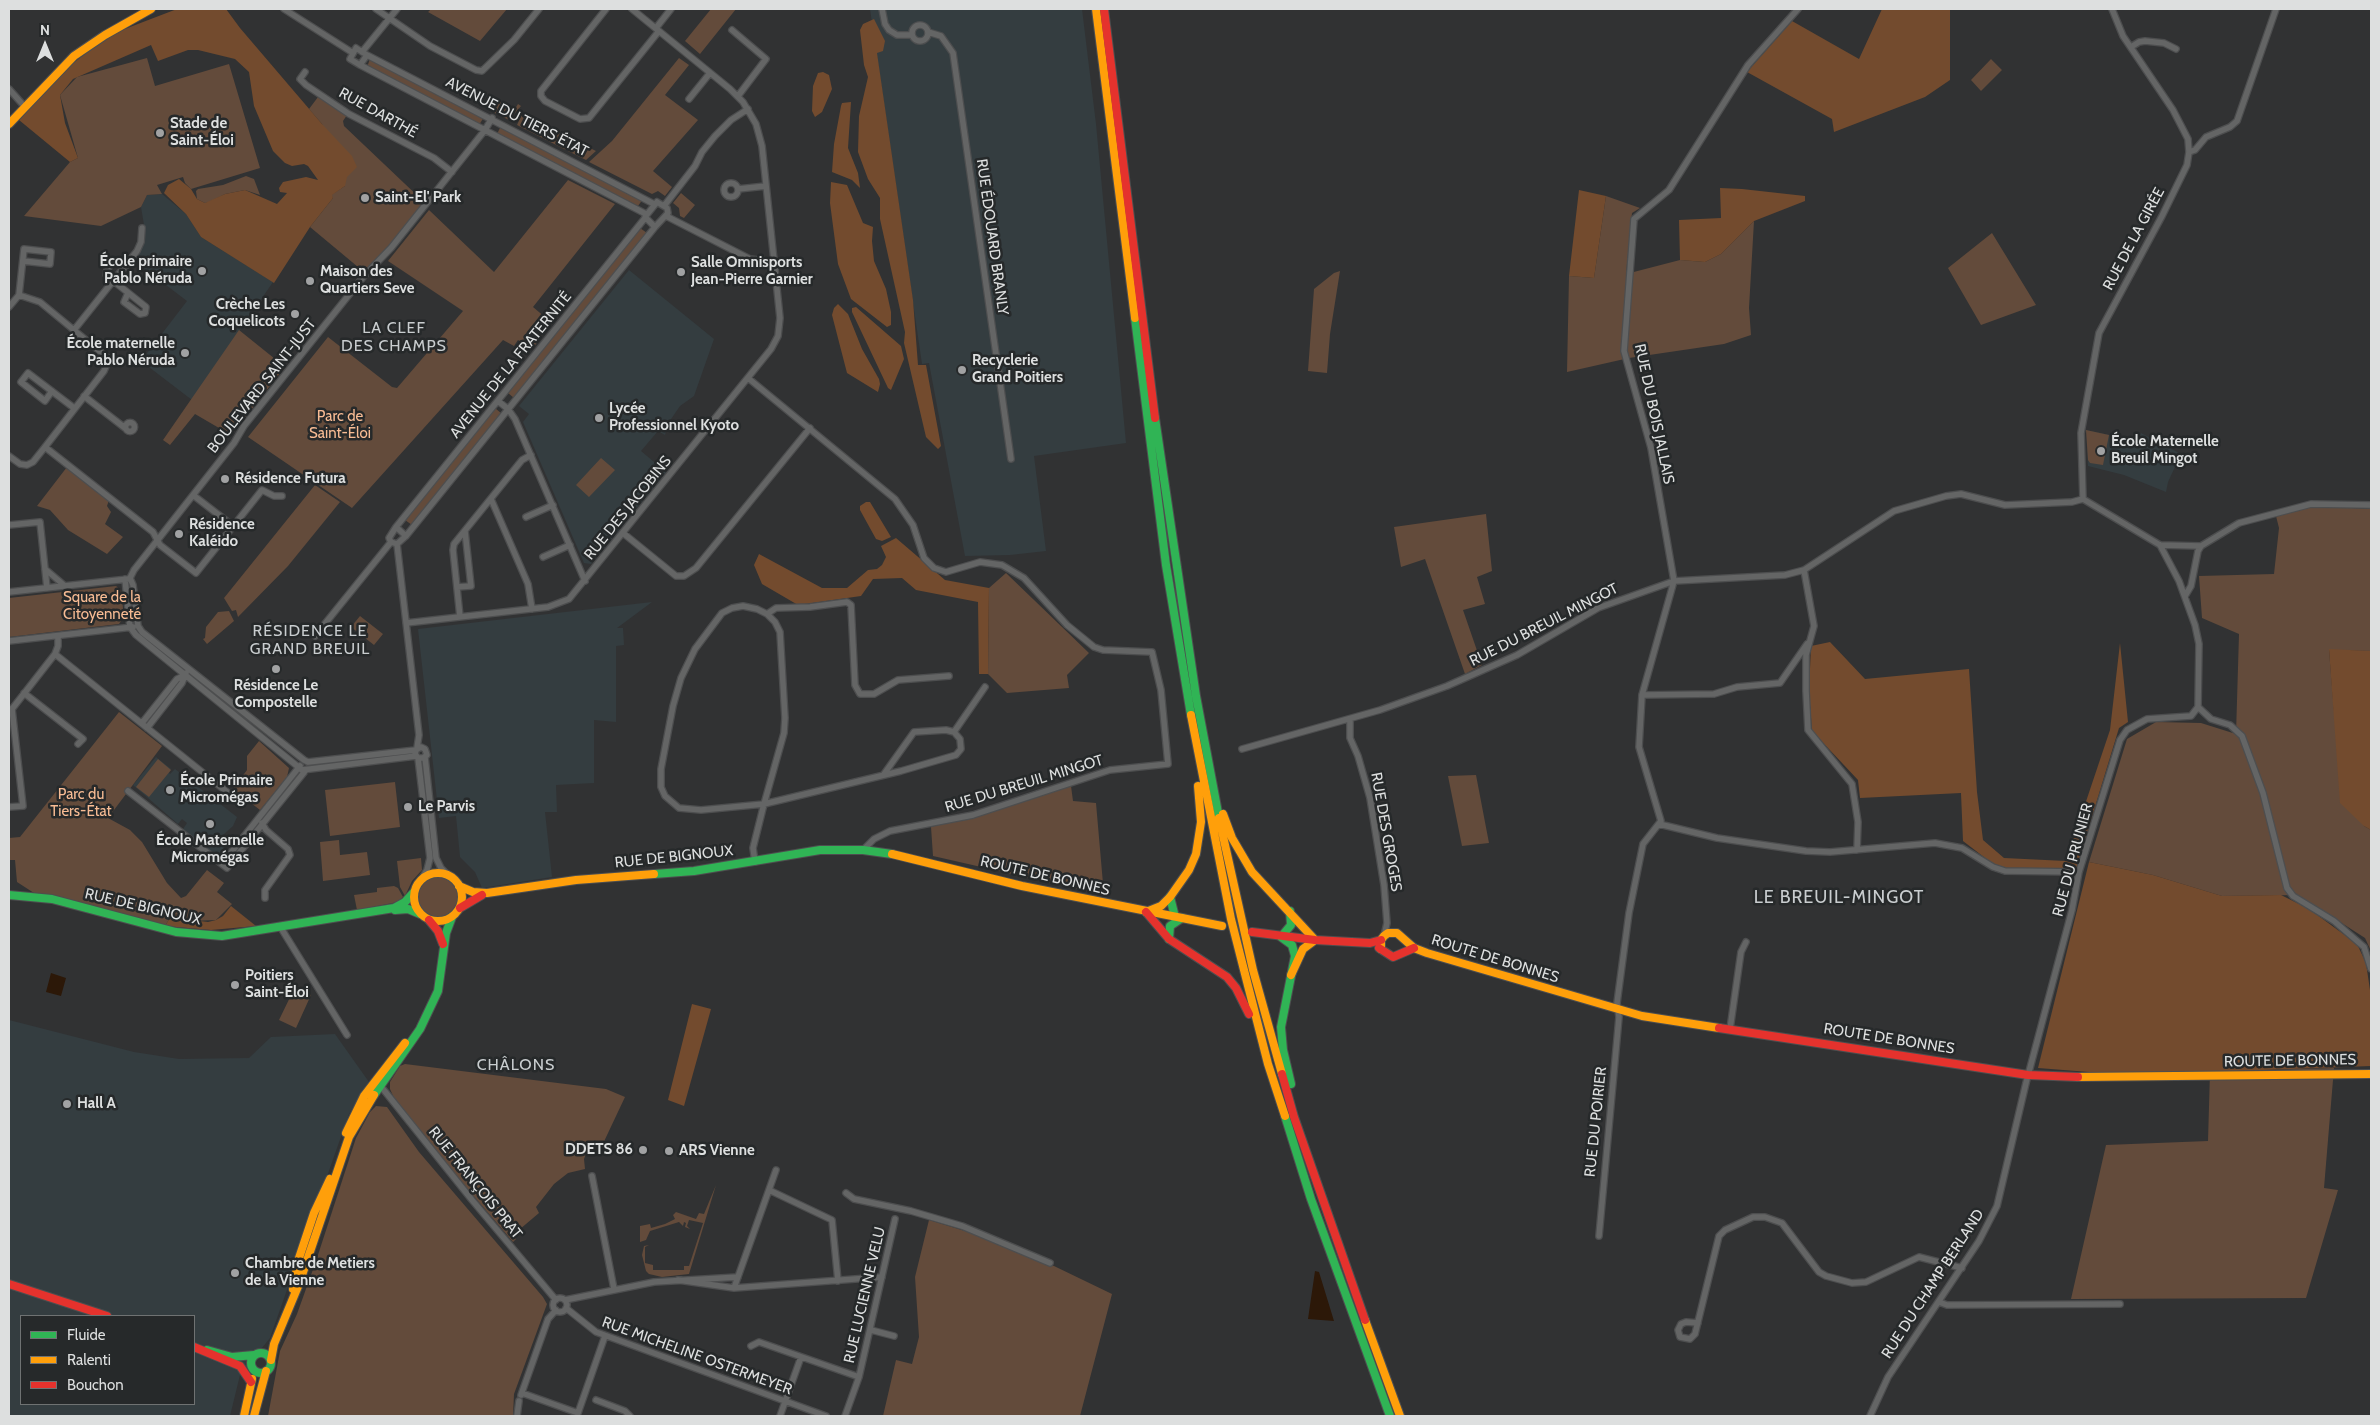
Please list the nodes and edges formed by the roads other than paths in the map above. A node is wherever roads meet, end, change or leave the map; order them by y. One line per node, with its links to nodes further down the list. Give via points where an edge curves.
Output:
1 (151, 9): 30 (main road, via 86,46)
2 (284, 9): 22 (street)
3 (376, 9): 15 (street)
4 (397, 9): 15 (street)
5 (539, 9): 15 (street, via 482,72 430,46)
6 (606, 9): 16 (street, via 541,91 545,101 580,119 588,118)
7 (632, 9): 16 (street, RUE DES JACOBINS)
8 (671, 9): 16 (street)
9 (882, 9): 19 (street, via 884,24 889,30 897,35)
10 (1096, 9): 125 (main road, via 1166,565)
11 (1104, 9): 122 (main road, via 1166,502)
12 (1798, 9): 88 (street, RUE DU BOIS JALLAIS, via 1748,65 1669,190 1634,219 1624,351 1651,448)
13 (2112, 9): 20 (street)
14 (2276, 9): 35 (street, via 2237,120 2230,127 2206,137)
15 (390, 18): 23 (street)
16 (657, 30): 26 (street, RUE DES JACOBINS)
17 (732, 30): 28 (street, via 766,60)
18 (928, 32): 19 (street, via 921,41); 19 (street, via 925,27 917,26); 64 (street, RUE ÉDOUARD BRANLY, via 941,36 954,53)
19 (912, 35)
20 (2131, 47): 21 (street, via 2145,41 2164,43); 35 (street, via 2173,110 2188,139)
21 (2176, 49)
22 (353, 53): 23 (street, via 356,48); 24 (street, via 350,59)
23 (365, 53): 24 (street); 32 (street, AVENUE DU TIERS ÉTAT)
24 (360, 66): 34 (street, AVENUE DU TIERS ÉTAT)
25 (305, 72): 36 (street, RUE DARTHÉ, via 300,79 306,86 349,114 434,158)
26 (710, 73): 28 (street, RUE DES JACOBINS); 29 (street)
27 (9, 89): 30 (street)
28 (738, 96): 31 (street, RUE DES JACOBINS)
29 (689, 99)
30 (25, 107): 33 (main road)
31 (748, 109): 37 (street, RUE DES JACOBINS, via 760,138); 40 (street, via 715,136)
32 (492, 118): 34 (street, BOULEVARD SAINT-JUST); 39 (street, AVENUE DU TIERS ÉTAT)
33 (9, 124)
34 (485, 130): 36 (street, BOULEVARD SAINT-JUST); 41 (street, AVENUE DU TIERS ÉTAT)
35 (2189, 152): 68 (street, RUE DE LA GIRÉE, via 2187,165 2162,216 2099,333 2081,433)
36 (452, 172): 65 (street, BOULEVARD SAINT-JUST, via 382,260 364,276)
37 (766, 186): 38 (street); 46 (street, RUE DES JACOBINS)
38 (738, 189)
39 (654, 204): 40 (street, AVENUE DU TIERS ÉTAT, via 659,202); 41 (street, AVENUE DE LA FRATERNITÉ)
40 (664, 206): 42 (street, via 668,211)
41 (646, 216): 43 (street, AVENUE DU TIERS ÉTAT); 56 (street, AVENUE DE LA FRATERNITÉ)
42 (666, 216): 43 (street, AVENUE DE LA FRATERNITÉ); 46 (street, via 750,259)
43 (655, 227): 58 (street, AVENUE DE LA FRATERNITÉ)
44 (142, 228): 47 (street, via 140,247)
45 (23, 261): 45 (street, via 50,264 51,252 24,249); 50 (street)
46 (774, 262): 53 (street, RUE DES JACOBINS, via 780,330 771,349)
47 (127, 265): 48 (street); 48 (street, via 116,260 107,270 106,275)
48 (114, 281): 49 (street); 52 (street)
49 (128, 293)
50 (19, 295): 51 (street); 52 (street, via 40,302)
51 (9, 307)
52 (74, 330): 55 (street, via 109,359 104,371)
53 (748, 378): 60 (street); 76 (street, RUE DES JACOBINS)
54 (52, 391): 54 (street, via 45,401 21,382 28,373); 57 (street)
55 (84, 396): 57 (street); 59 (street)
56 (498, 401): 58 (street); 74 (street, AVENUE DE LA FRATERNITÉ)
57 (74, 408): 61 (street)
58 (508, 409): 62 (street); 77 (street, AVENUE DE LA FRATERNITÉ)
59 (125, 428)
60 (810, 428): 76 (street, via 696,568 684,576 676,576); 134 (street, RUE DU BREUIL MINGOT, via 883,488 907,515 921,552 934,568 946,572 980,562 1002,565 1024,578 1067,625 1094,647 1152,652 1161,690 1168,764 1110,770 973,815 890,830)
61 (45, 447): 63 (street, via 27,465); 78 (street, via 151,531)
62 (531, 455): 67 (street, via 522,460); 69 (street)
63 (9, 456)
64 (1011, 459)
65 (193, 494): 73 (street); 78 (street, BOULEVARD SAINT-JUST)
66 (282, 496): 73 (street, via 262,490)
67 (491, 499): 75 (street); 94 (street, via 528,584)
68 (2084, 499): 81 (street); 85 (street, RUE DU BREUIL MINGOT, via 2004,505 1961,494 1946,496 1894,512)
69 (553, 505): 71 (street); 80 (street)
70 (2371, 505): 82 (street, via 2311,504 2239,524)
71 (526, 517)
72 (9, 525): 84 (street, via 40,522)
73 (234, 526): 78 (street, via 196,574)
74 (396, 527): 77 (street); 79 (street, via 390,535)
75 (465, 531): 90 (street, via 453,547); 90 (street, via 471,586)
76 (623, 533): 87 (street, RUE DES JACOBINS)
77 (406, 536): 79 (street, AVENUE DE LA FRATERNITÉ)
78 (157, 540): 86 (street, BOULEVARD SAINT-JUST)
79 (394, 543): 97 (street); 101 (street)
80 (570, 545): 83 (street); 87 (street)
81 (2160, 545): 82 (street); 93 (street)
82 (2202, 546): 93 (street)
83 (543, 557)
84 (45, 569): 89 (street); 91 (street)
85 (1804, 570): 88 (street, RUE DU BREUIL MINGOT, via 1785,575); 102 (street, via 1814,626)
86 (127, 579): 89 (street); 98 (street, via 133,585); 99 (street)
87 (585, 581): 94 (street, RUE DES JACOBINS, via 565,601)
88 (1674, 581): 109 (street); 112 (street, RUE DU BREUIL MINGOT, via 1598,608 1517,655 1447,686)
89 (65, 586): 91 (street)
90 (457, 587): 96 (street)
91 (47, 588): 92 (street)
92 (9, 592)
93 (2185, 596): 110 (street, via 2199,644)
94 (532, 609): 96 (street, RUE DES JACOBINS)
95 (767, 614): 106 (street, via 776,608 847,602 851,605 855,685 860,694 874,694 898,680); 129 (street, via 780,632 785,718 784,733); 129 (street, via 743,606 732,608 722,613 695,649 673,706 661,779 665,796 678,808 701,810)
96 (460, 616): 97 (street, RUE DES JACOBINS)
97 (406, 623): 115 (street)
98 (138, 626): 99 (street); 105 (street)
99 (130, 627): 100 (street); 105 (street, via 136,635)
100 (58, 636): 103 (street); 104 (street)
101 (315, 636)
102 (1810, 640): 109 (street, via 1780,683 1737,687 1714,694); 135 (street, via 1806,655 1808,730 1852,784 1858,822)
103 (9, 641)
104 (55, 654): 108 (street); 113 (street)
105 (187, 672): 113 (street, via 182,683); 123 (street); 124 (street)
106 (949, 676)
107 (985, 687): 114 (street)
108 (24, 693): 111 (street); 116 (street, via 83,739)
109 (1642, 695): 133 (street, via 1638,747 1661,816)
110 (2198, 707): 138 (street, RUE DU PRUNIER, via 2190,716 2147,719 2127,730 2120,740); 171 (street, via 2210,719 2230,725 2242,736 2263,793 2287,888 2293,896 2334,921 2359,942 2364,947)
111 (10, 709): 117 (street)
112 (1350, 718): 120 (street, RUE DU BREUIL MINGOT); 155 (street, RUE DES GROGES, via 1350,738 1370,798)
113 (144, 726): 128 (street)
114 (954, 732): 126 (street, via 928,730 912,733); 126 (street, via 961,744 956,755)
115 (419, 735): 119 (street); 121 (street)
116 (78, 744)
117 (16, 747): 118 (street); 130 (street, via 23,806)
118 (9, 748)
119 (425, 748): 121 (street); 121 (street, via 427,752)
120 (1242, 749)
121 (418, 754): 123 (street); 139 (street, via 437,858); 140 (street, via 430,856)
122 (1208, 764): 148 (main road, via 1223,816 1241,854 1266,889); 180 (main road, via 1239,916)
123 (307, 765): 124 (street); 132 (street)
124 (300, 766): 131 (street)
125 (1200, 768): 145 (main road, via 1197,775 1200,839 1189,870); 176 (main road, via 1231,919)
126 (884, 774): 129 (street)
127 (128, 791): 137 (street)
128 (227, 792)
129 (764, 804): 136 (street, via 753,848)
130 (9, 807)
131 (260, 818): 132 (street); 137 (street)
132 (263, 824): 137 (street); 146 (street, via 287,847 290,855 265,890)
133 (1659, 824): 135 (street, via 1780,849); 173 (street, RUE DU POIRIER, via 1643,844 1640,854 1629,913)
134 (863, 850): 136 (main road, RUE DE BIGNOUX, via 820,850); 149 (main road, ROUTE DE BONNES, via 896,854 1022,886)
135 (1857, 850): 138 (street, via 1935,843 1962,848 2006,871)
136 (755, 862): 143 (main road, RUE DE BIGNOUX, via 694,871 576,880)
137 (225, 866)
138 (2079, 872): 178 (street, RUE DU PRUNIER)
139 (448, 875): 140 (main road, via 435,873); 141 (main road)
140 (422, 878): 142 (main road)
141 (459, 886): 143 (main road, RUE DE BIGNOUX, via 474,893); 147 (main road, via 462,897)
142 (414, 892): 150 (main road, RUE DE BIGNOUX, via 396,907); 151 (main road, via 414,903)
143 (487, 893): 147 (main road, RUE DE BIGNOUX, via 472,899)
144 (9, 895): 157 (main road, RUE DE BIGNOUX, via 52,899 185,933 229,935)
145 (1170, 897): 149 (main road, via 1161,906); 153 (main road, via 1172,910)
146 (265, 898)
147 (459, 910): 152 (main road)
148 (1290, 911): 160 (main road, via 1291,925); 163 (main road)
149 (1146, 912): 153 (main road, ROUTE DE BONNES); 162 (main road)
150 (361, 914): 151 (main road, RUE DE BIGNOUX, via 404,909); 157 (main road, RUE DE BIGNOUX)
151 (420, 914): 154 (main road)
152 (452, 917): 154 (main road, via 441,921); 170 (main road, via 446,932)
153 (1178, 918): 156 (main road, ROUTE DE BONNES); 162 (main road, via 1170,926)
154 (428, 919): 170 (main road, via 440,934)
155 (1387, 923): 159 (street, RUE DES GROGES); 161 (street, RUE DES GROGES)
156 (1222, 926)
157 (280, 928): 175 (street)
158 (1252, 932): 160 (main road)
159 (1392, 932): 161 (main road); 164 (main road)
160 (1281, 937): 163 (main road); 172 (main road, via 1294,949)
161 (1382, 938): 166 (main road); 168 (main road)
162 (1169, 939): 176 (main road, via 1216,968 1236,988 1245,1004 1262,1058)
163 (1315, 940): 166 (main road); 172 (main road, via 1303,949)
164 (1404, 940): 167 (main road, ROUTE DE BONNES); 169 (main road)
165 (1746, 942): 174 (street, via 1741,952)
166 (1370, 943): 168 (main road)
167 (1414, 948): 169 (main road, ROUTE DE BONNES); 173 (main road, ROUTE DE BONNES)
168 (1381, 949): 169 (main road, via 1393,956)
169 (1401, 953)
170 (444, 959): 179 (main road, via 438,991 425,1019)
171 (2371, 969)
172 (1292, 975): 180 (main road, via 1283,1008 1282,1027 1283,1050 1296,1108)
173 (1618, 1010): 174 (main road, ROUTE DE BONNES); 187 (street, RUE DU POIRIER)
174 (1730, 1029): 178 (main road, ROUTE DE BONNES)
175 (347, 1035)
176 (1268, 1064): 231 (main road, via 1320,1225)
177 (2371, 1074): 178 (main road, ROUTE DE BONNES)
178 (2028, 1075): 189 (street, RUE DU CHAMP BERLAND, via 1997,1206)
179 (378, 1083): 186 (main road, via 349,1137); 197 (street, RUE FRANÇOIS PRAT)
180 (1294, 1117): 232 (main road, via 1340,1256)
181 (776, 1170): 183 (street)
182 (592, 1176): 196 (street)
183 (769, 1190): 190 (street); 193 (street, via 829,1217 834,1223)
184 (846, 1194): 188 (street, via 854,1199 962,1226)
185 (895, 1219): 191 (street, RUE LUCIENNE VELU)
186 (314, 1226): 201 (main road, via 299,1284); 201 (main road, via 297,1265)
187 (1598, 1236)
188 (1050, 1264)
189 (1962, 1268): 199 (street, RUE DU CHAMP BERLAND); 205 (street, via 1919,1257 1862,1283 1847,1281 1819,1272 1782,1223 1753,1217 1725,1230 1720,1236)
190 (738, 1277): 192 (street, RUE MICHELINE OSTERMEYER); 195 (street)
191 (882, 1277): 193 (street, RUE MICHELINE OSTERMEYER); 206 (street, RUE LUCIENNE VELU)
192 (678, 1280): 195 (street, RUE MICHELINE OSTERMEYER); 196 (street, RUE MICHELINE OSTERMEYER)
193 (838, 1281): 195 (street, RUE MICHELINE OSTERMEYER)
194 (9, 1284): 204 (main road)
195 (734, 1288)
196 (614, 1289): 198 (street, RUE MICHELINE OSTERMEYER)
197 (556, 1300): 198 (street); 203 (street)
198 (565, 1300): 202 (street)
199 (1939, 1302): 200 (street, via 1947,1305); 233 (street, RUE DU CHAMP BERLAND, via 1888,1377)
200 (2120, 1304)
201 (290, 1305): 207 (main road)
202 (566, 1308): 203 (street, via 561,1312); 208 (street, RUE MICHELINE OSTERMEYER, via 592,1331)
203 (556, 1310): 221 (street, via 548,1319)
204 (104, 1315)
205 (1698, 1324)
206 (871, 1330): 209 (street); 219 (street, RUE LUCIENNE VELU)
207 (279, 1331): 214 (main road); 216 (main road)
208 (605, 1336): 222 (street); 223 (street, RUE MICHELINE OSTERMEYER)
209 (894, 1336)
210 (751, 1346): 215 (street, RUE MICHELINE OSTERMEYER, via 759,1342)
211 (195, 1347): 214 (main road, via 232,1357)
212 (195, 1347): 217 (main road)
213 (195, 1347): 220 (main road, via 240,1366)
214 (257, 1354): 216 (main road, via 267,1354); 217 (main road, via 251,1360)
215 (801, 1357): 219 (street, RUE MICHELINE OSTERMEYER); 223 (street)
216 (271, 1360): 218 (main road)
217 (253, 1369): 218 (main road, via 260,1373); 220 (main road)
218 (266, 1371): 225 (main road)
219 (859, 1377): 230 (street)
220 (251, 1382): 224 (main road)
221 (521, 1396): 222 (street, via 578,1413); 226 (street)
222 (584, 1396): 227 (street, via 625,1411)
223 (785, 1402): 228 (street); 229 (street, RUE MICHELINE OSTERMEYER)
224 (244, 1416)
225 (254, 1416)
226 (517, 1416)
227 (630, 1416)
228 (780, 1416)
229 (826, 1416)
230 (845, 1416)
231 (1390, 1416)
232 (1400, 1416)
233 (1870, 1416)

